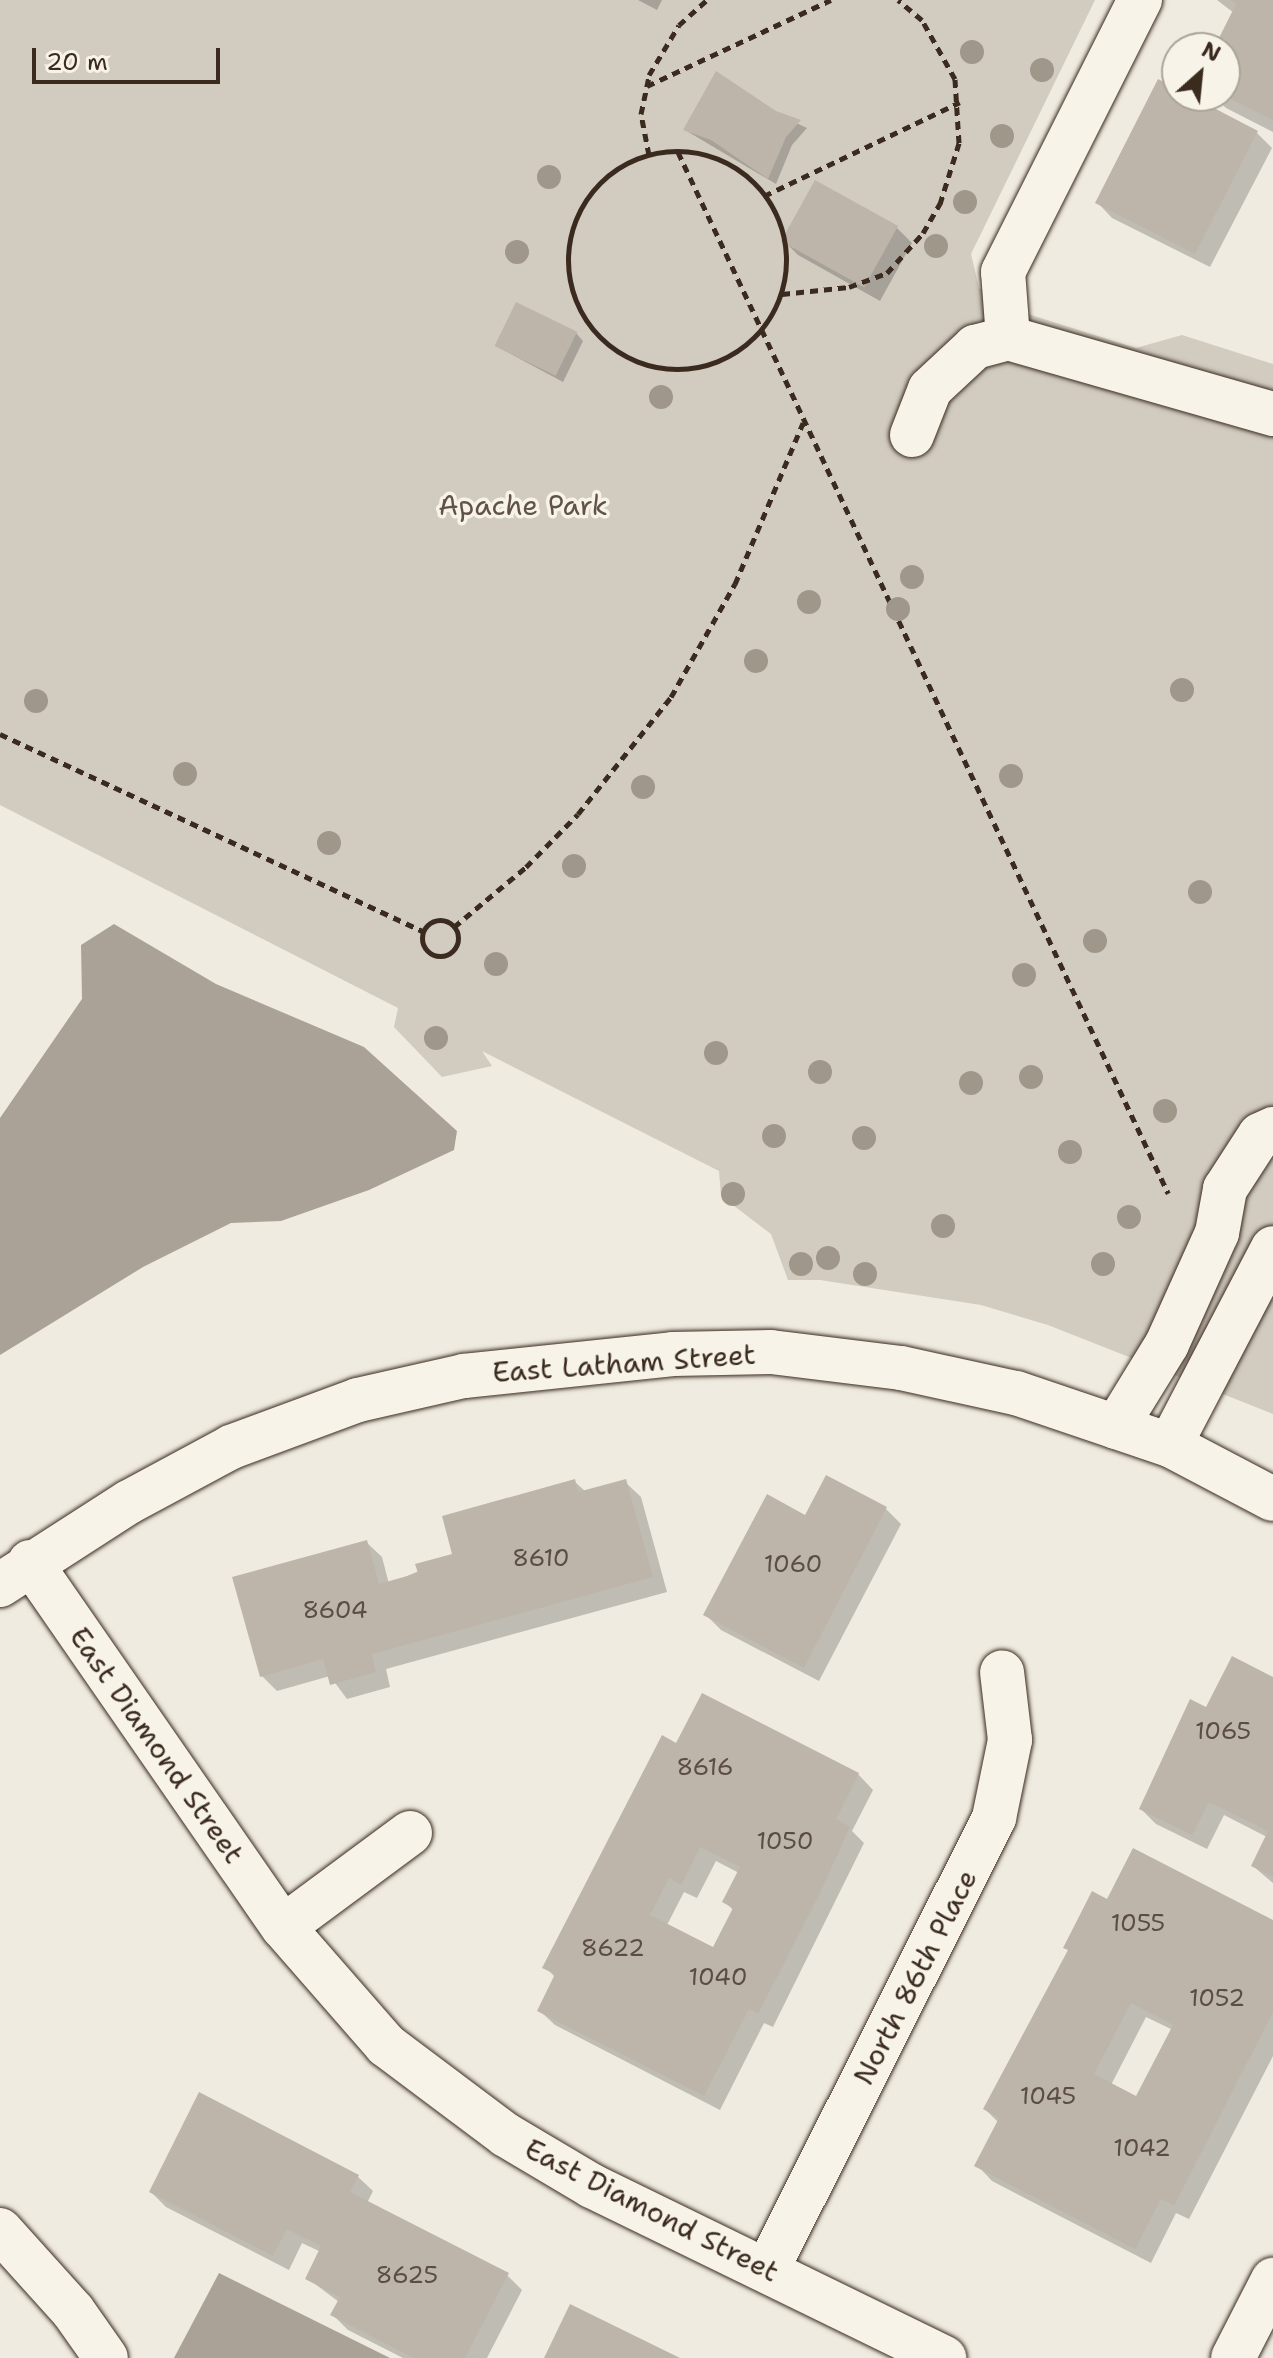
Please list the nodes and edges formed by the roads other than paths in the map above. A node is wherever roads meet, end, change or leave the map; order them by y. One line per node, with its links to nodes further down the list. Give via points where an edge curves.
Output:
1 (1140, 0): 2 (street, via 1003,272)
2 (1008, 338): 3 (street); 4 (street, via 975,347 930,389)
3 (1273, 414)
4 (912, 435)
5 (1273, 1129): 7 (street, via 1260,1135 1225,1189 1217,1233 1186,1302)
6 (1273, 1248): 8 (street)
7 (1116, 1427): 8 (street, East Latham Street); 10 (street, East Latham Street, via 1001,1389 901,1368 771,1352 673,1354 464,1376 358,1400 231,1447)
8 (1170, 1445): 9 (street, East Latham Street)
9 (1273, 1499)
10 (15, 1574): 13 (street, East Diamond Street)
11 (1002, 1672): 15 (street, North 86th Place, via 1010,1740 994,1818)
12 (410, 1833): 13 (street)
13 (283, 1927): 15 (street, East Diamond Street, via 386,2045 506,2135 592,2186)
14 (0, 2230): 17 (street, via 73,2311)
15 (768, 2268): 18 (street, East Diamond Street)
16 (1273, 2280): 19 (street)
17 (106, 2358)
18 (944, 2358)
19 (1233, 2358)

